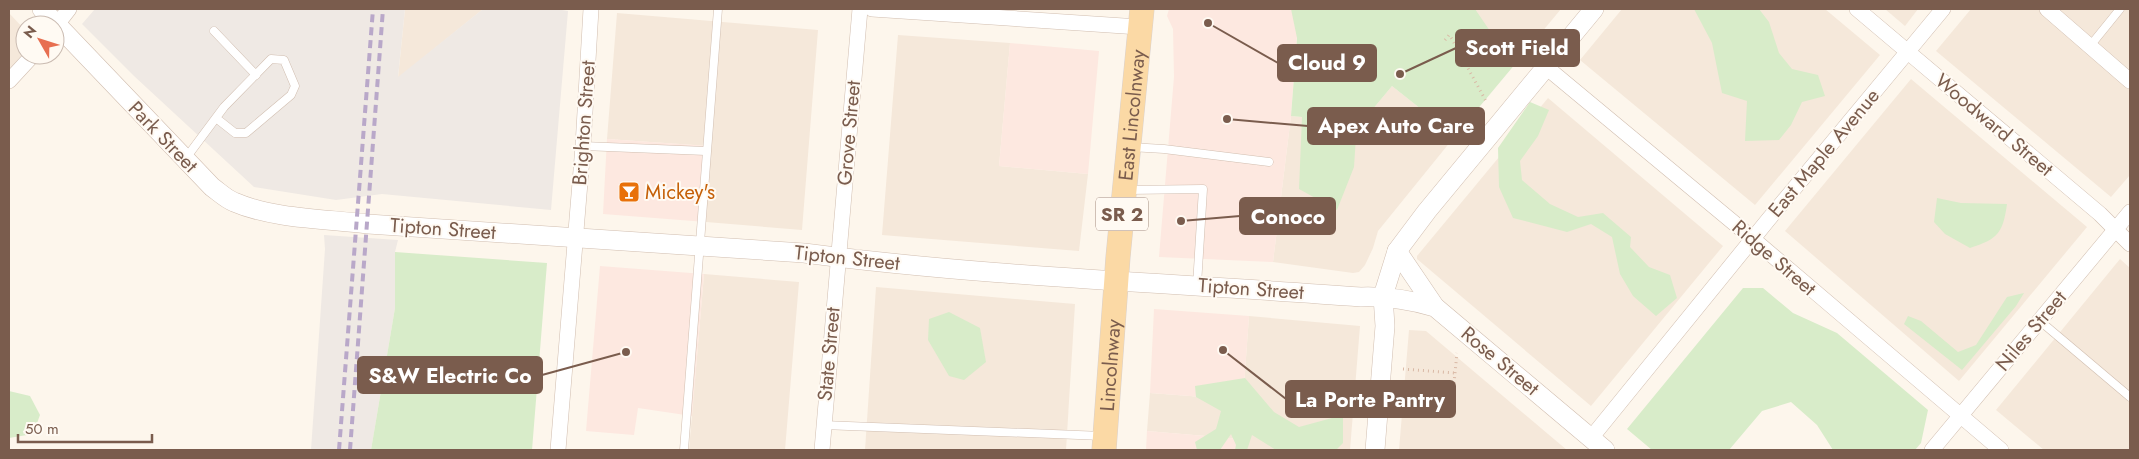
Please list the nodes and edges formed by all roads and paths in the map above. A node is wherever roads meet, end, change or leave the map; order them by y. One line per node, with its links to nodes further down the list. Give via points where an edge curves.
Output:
1 (592, 9): 24 (street, Brighton Street)
2 (718, 9): 26 (lane)
3 (860, 9): 38 (street, Grove Street)
4 (872, 9): 10 (street)
5 (1594, 9): 18 (street)
6 (1857, 9): 16 (street, Woodward Street)
7 (1943, 9): 16 (street, East Maple Avenue)
8 (2047, 9): 15 (street)
9 (2120, 9): 15 (lane)
10 (939, 11): 11 (street)
11 (1140, 18): 25 (main road, East Lincolnway / SR 2)
12 (214, 31): 19 (lane)
13 (65, 35): 27 (street, Park Street)
14 (1445, 40): 22 (path, via 1449,35)
15 (2090, 46): 21 (street)
16 (1908, 53): 32 (street, Woodward Street); 34 (street, East Maple Avenue)
17 (24, 65): 20 (street)
18 (1546, 67): 34 (street, Ridge Street); 37 (street)
19 (256, 75): 23 (lane); 23 (lane, via 272,59 284,60 295,86 291,95 246,133 236,134)
20 (9, 81)
21 (2130, 81)
22 (1486, 102)
23 (216, 118): 27 (lane)
24 (583, 146): 26 (lane); 33 (street, Brighton Street)
25 (1128, 147): 28 (lane); 29 (main road, East Lincolnway / SR 2)
26 (706, 151): 36 (lane)
27 (184, 160): 31 (street, Park Street, via 233,202)
28 (1268, 162)
29 (1124, 190): 39 (main road, East Lincolnway / SR 2); 40 (lane, via 1203,189)
30 (2130, 212): 32 (street, Niles Street)
31 (312, 219): 33 (street, Tipton Street)
32 (2116, 229): 35 (street, Woodward Street); 43 (street, Niles Street)
33 (575, 238): 36 (street, Tipton Street); 55 (street, Brighton Street)
34 (1753, 239): 51 (street, Ridge Street); 54 (street, East Maple Avenue)
35 (2130, 244)
36 (701, 246): 38 (street, Tipton Street); 56 (lane)
37 (1397, 251): 41 (street); 42 (street)
38 (838, 257): 39 (street, Tipton Street); 52 (street, State Street)
39 (1116, 281): 40 (street, Tipton Street); 53 (main road, Lincolnway / SR 2)
40 (1197, 285): 41 (street, Tipton Street)
41 (1383, 296): 42 (street, Rose Street); 58 (street, via 1384,326)
42 (1435, 307): 54 (street, Rose Street)
43 (2040, 320): 48 (lane); 51 (street, Niles Street)
44 (1457, 353): 46 (path)
45 (1403, 369): 46 (path)
46 (1455, 373): 47 (path)
47 (1454, 383)
48 (2130, 397)
49 (1453, 404): 50 (path, via 1453,412)
50 (1400, 408)
51 (1960, 415): 59 (street, Niles Street); 60 (street, Ridge Street)
52 (823, 425): 53 (lane); 57 (street, State Street)
53 (1104, 443)
54 (1598, 444)
55 (558, 450)
56 (684, 450)
57 (822, 450)
58 (1375, 450)
59 (1932, 450)
60 (2001, 450)

